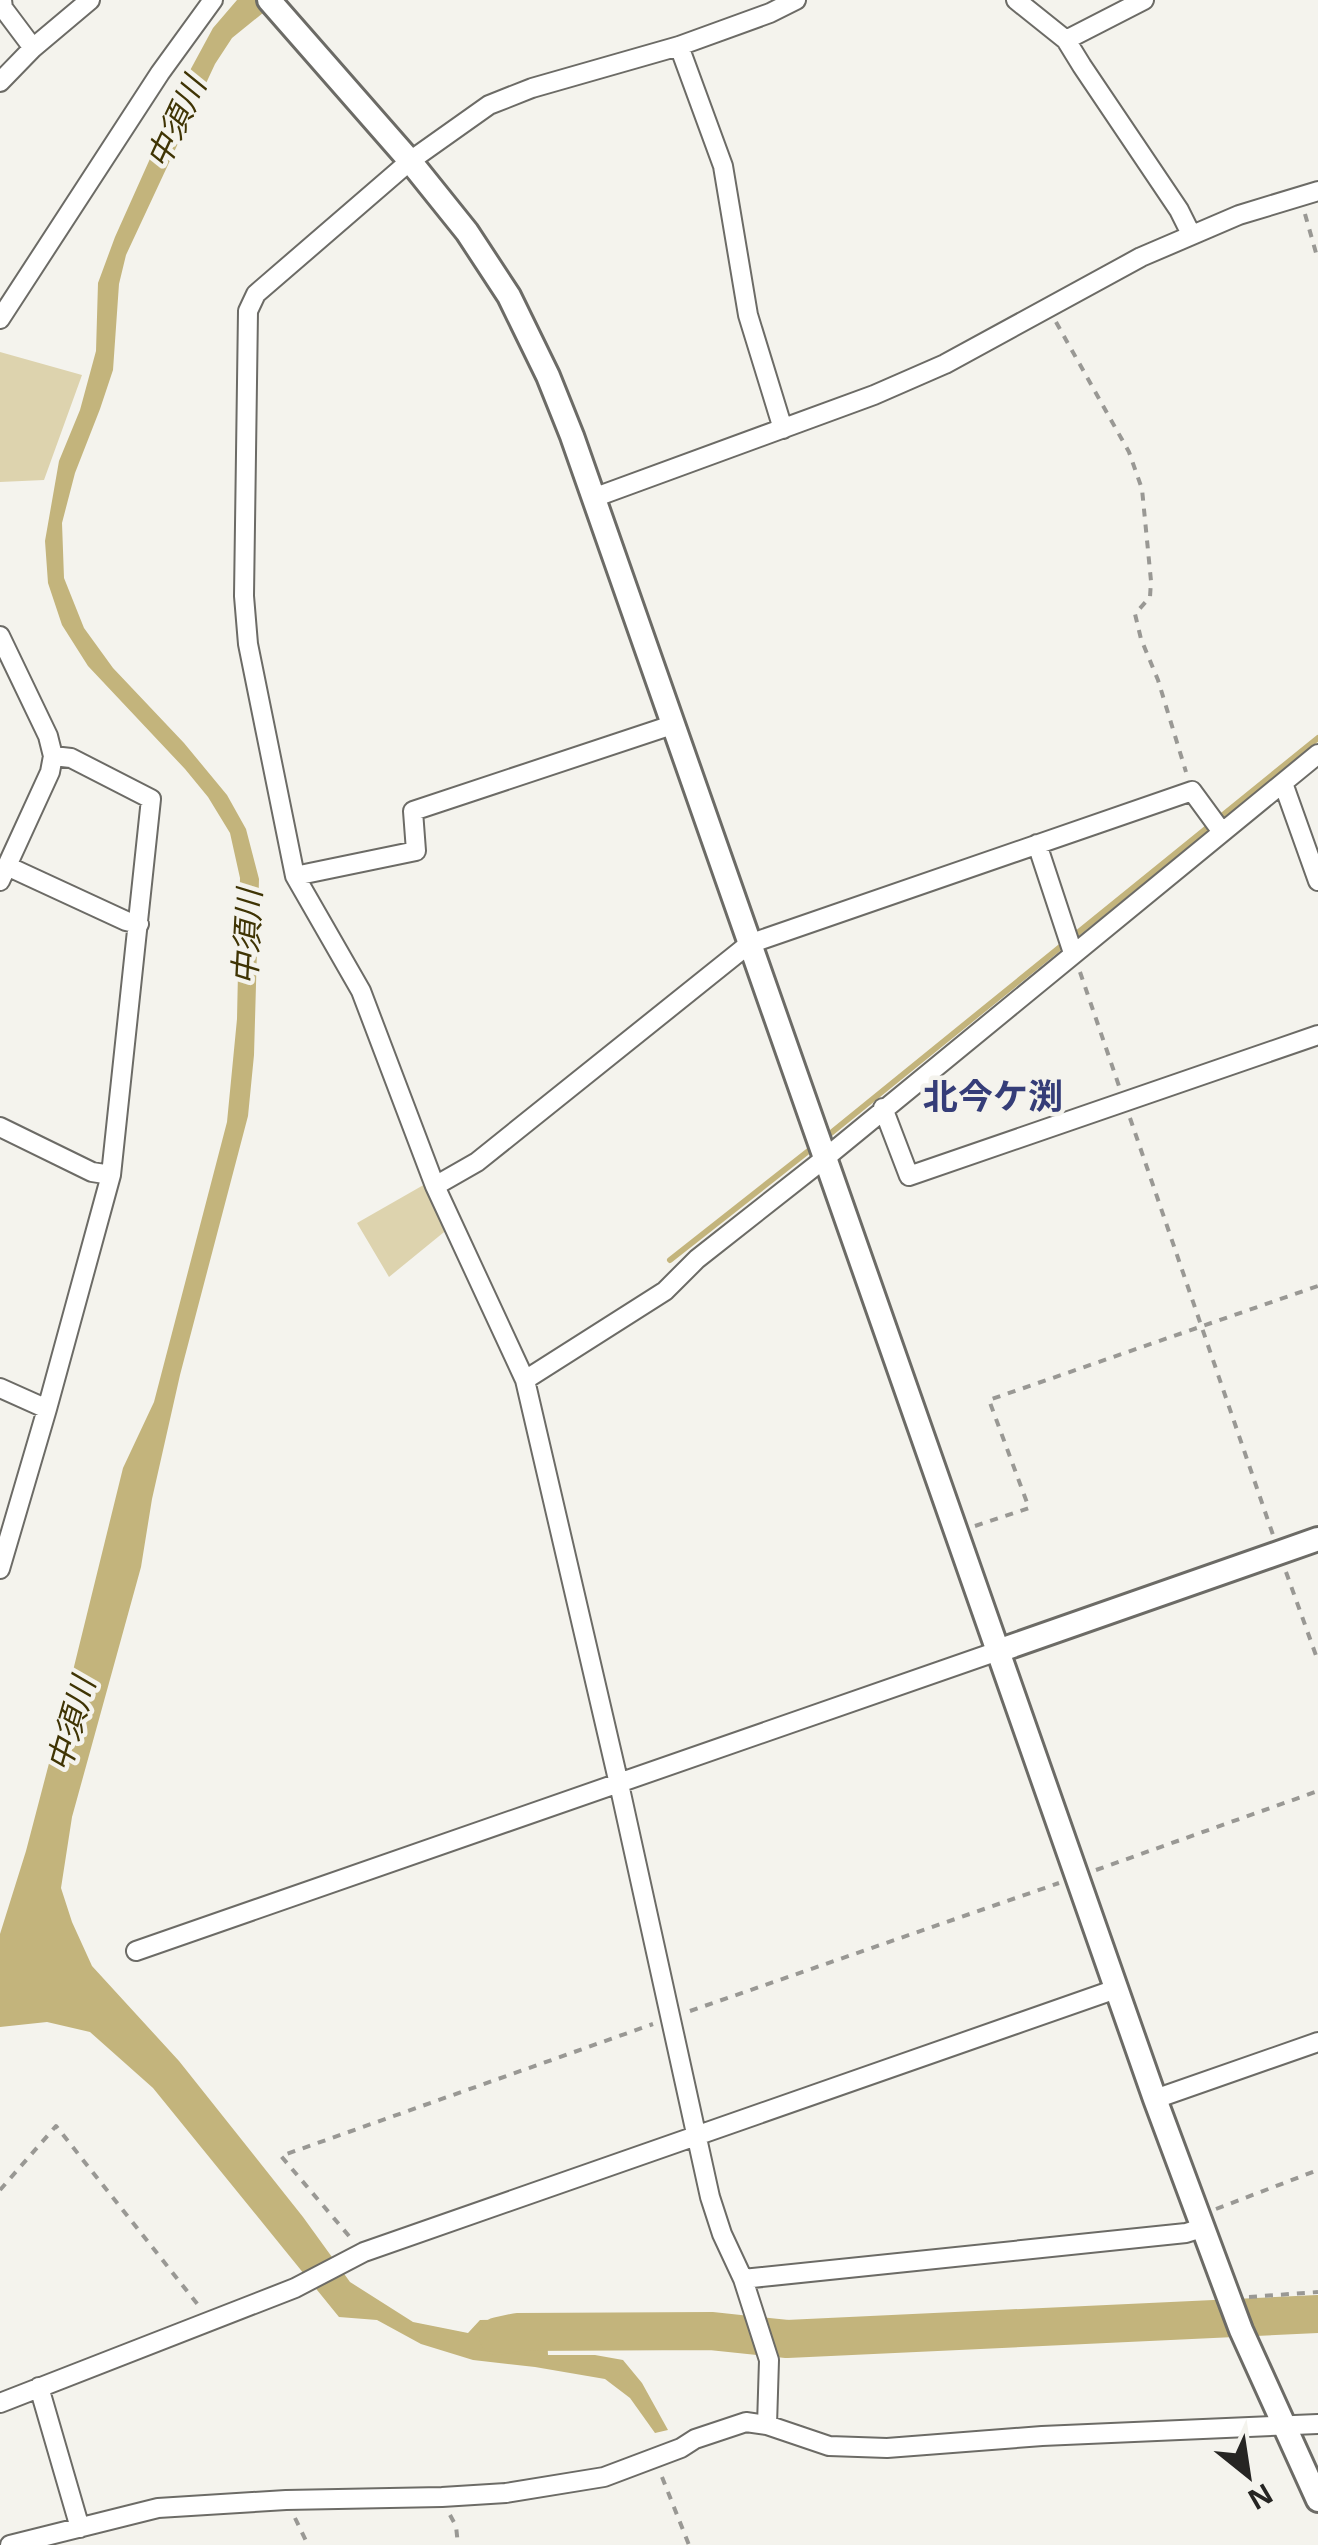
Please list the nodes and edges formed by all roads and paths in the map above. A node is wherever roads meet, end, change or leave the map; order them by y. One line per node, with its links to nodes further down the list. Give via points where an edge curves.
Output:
1 (2, 0): 10 (street)
2 (90, 0): 10 (street)
3 (213, 0): 17 (street)
4 (796, 0): 9 (street)
5 (1016, 0): 8 (street)
6 (1144, 0): 8 (street)
7 (272, 3): 12 (street)
8 (1066, 40): 14 (street)
9 (679, 46): 12 (street, via 489,104); 18 (street, via 724,166 748,315)
10 (33, 48): 11 (street)
11 (0, 82)
12 (410, 161): 19 (street, via 509,296 548,376); 29 (street, via 256,294 248,310 248,644)
13 (1309, 194): 14 (street); 15 (path)
14 (1191, 234): 16 (street)
15 (1318, 260)
16 (1048, 306): 18 (street, via 945,364); 25 (path, via 1129,452 1142,489 1151,581 1150,597 1136,614)
17 (2, 311)
18 (783, 429): 19 (street)
19 (593, 498): 21 (street)
20 (0, 636): 23 (street)
21 (672, 725): 29 (street, via 414,811 416,850); 32 (street)
22 (1318, 754): 24 (street)
23 (54, 756): 28 (street); 31 (street, via 71,758 150,799)
24 (1283, 784): 26 (street); 30 (street)
25 (1192, 791): 26 (street); 27 (street)
26 (1222, 832): 33 (street)
27 (1038, 844): 32 (street); 33 (street)
28 (4, 873): 31 (street)
29 (295, 876): 40 (street, via 361,991)
30 (1318, 881)
31 (139, 924): 39 (street)
32 (749, 944): 38 (street); 40 (street, via 477,1162)
33 (1074, 953): 35 (path); 36 (street)
34 (1318, 1035): 35 (street)
35 (1125, 1102): 36 (street, via 909,1176); 42 (path)
36 (884, 1108): 38 (street)
37 (0, 1127): 39 (street)
38 (824, 1158): 43 (street, via 665,1291); 46 (street)
39 (111, 1175): 45 (street)
40 (436, 1186): 43 (street)
41 (1318, 1286): 42 (path)
42 (1202, 1326): 46 (path, via 989,1400 1029,1508); 48 (path)
43 (525, 1380): 52 (street)
44 (0, 1388): 45 (street)
45 (47, 1409): 49 (street)
46 (956, 1532): 50 (street)
47 (1318, 1540): 48 (street)
48 (1279, 1553): 50 (street); 51 (path)
49 (0, 1569)
50 (998, 1651): 52 (street); 54 (street)
51 (1318, 1660)
52 (620, 1784): 55 (street); 57 (street)
53 (1318, 1792): 54 (path)
54 (1076, 1877): 56 (street); 57 (path)
55 (136, 1951)
56 (1116, 1990): 59 (street); 60 (street)
57 (670, 2018): 60 (street); 64 (path, via 281,2156)
58 (1318, 2042): 59 (street)
59 (1155, 2099): 63 (street)
60 (696, 2136): 64 (street); 65 (street, via 722,2234)
61 (1318, 2170): 63 (path)
62 (0, 2190): 68 (path, via 56,2126)
63 (1200, 2222): 65 (street, via 1186,2233); 67 (street)
64 (359, 2254): 68 (street, via 295,2288)
65 (743, 2279): 72 (street, via 769,2360)
66 (1318, 2292): 67 (path)
67 (1230, 2302): 73 (street)
68 (210, 2320): 69 (street)
69 (39, 2387): 70 (street); 78 (street)
70 (0, 2403)
71 (1318, 2424): 73 (street)
72 (767, 2425): 73 (street, via 829,2446 887,2448); 74 (street, via 746,2422)
73 (1284, 2426): 77 (street)
74 (656, 2459): 75 (street, via 604,2477); 82 (path)
75 (442, 2498): 76 (street); 81 (path)
76 (286, 2500): 78 (street, via 158,2508); 80 (path)
77 (1318, 2500)
78 (80, 2528): 79 (street)
79 (10, 2545)
80 (308, 2545)
81 (458, 2545)
82 (689, 2545)

